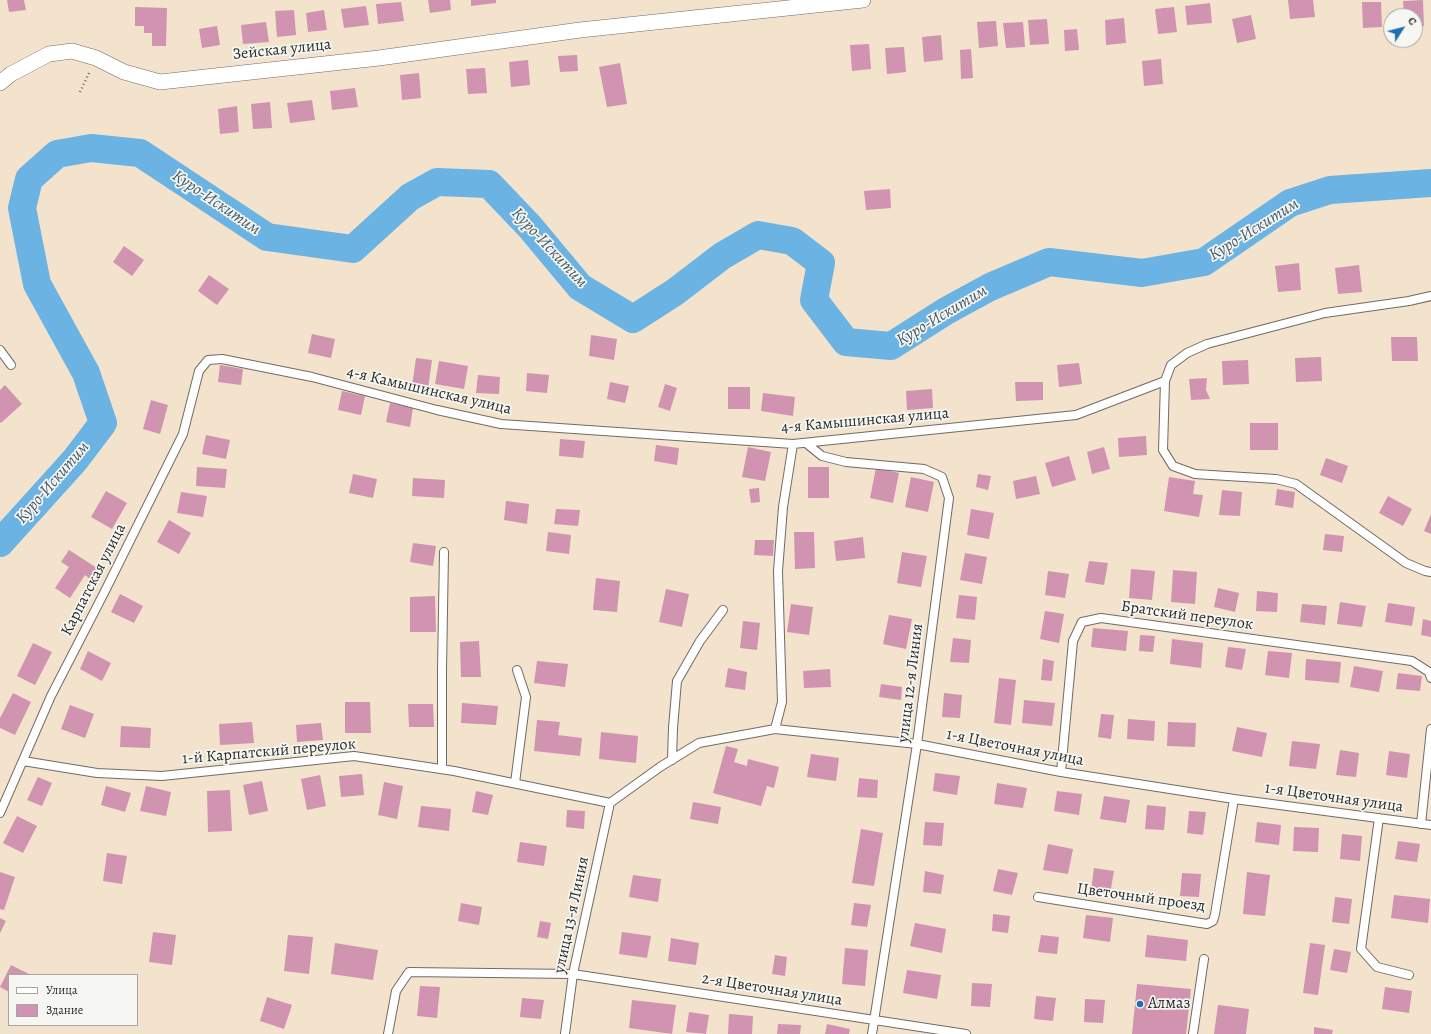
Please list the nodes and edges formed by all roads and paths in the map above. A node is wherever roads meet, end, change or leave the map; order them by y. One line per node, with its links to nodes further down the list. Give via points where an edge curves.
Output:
1 (863, 0): 3 (street, Зейская улица, via 580,30 379,58 160,82 124,72 96,58 72,51 49,54 11,74)
2 (93, 66): 4 (path)
3 (0, 83)
4 (80, 92)
5 (1431, 296): 9 (lane, via 1324,313 1207,344 1187,353 1171,365)
6 (0, 350): 8 (lane)
7 (208, 360): 11 (lane, 4-я Камышинская улица, via 222,359 312,377 501,424); 20 (lane, Карпатская улица, via 199,371 183,434 51,696)
8 (11, 365)
9 (1165, 381): 10 (lane, 4-я Камышинская улица, via 1076,415); 13 (lane, via 1163,450 1173,466 1195,474 1276,479 1296,484 1406,563)
10 (806, 443): 11 (lane, 4-я Камышинская улица); 19 (lane, улица 12-я Линия, via 822,456 846,462 924,469 942,477 949,498)
11 (793, 444): 17 (lane, via 783,506 778,571 782,702)
12 (444, 552): 22 (lane)
13 (1431, 572)
14 (723, 610): 21 (lane, via 700,641 677,681)
15 (517, 670): 24 (lane, via 526,696)
16 (1431, 678): 23 (lane, Братский переулок, via 1429,672 1412,661 1101,618 1082,622 1073,641)
17 (775, 729): 19 (lane, 1-я Цветочная улица); 21 (lane, 1-я Цветочная улица, via 699,743)
18 (1431, 729): 29 (lane)
19 (917, 744): 23 (lane, 1-я Цветочная улица); 35 (lane, улица 12-я Линия)
20 (23, 760): 22 (lane, 1-й Карпатский переулок, via 97,773 162,776 354,756); 27 (lane, Карпатская улица)
21 (672, 760): 26 (lane, 1-я Цветочная улица)
22 (442, 769): 24 (lane, 1-й Карпатский переулок)
23 (1061, 772): 25 (lane, 1-я Цветочная улица)
24 (515, 783): 26 (lane, 1-й Карпатский переулок)
25 (1234, 799): 28 (lane, 1-я Цветочная улица); 31 (lane, Цветочный проезд, via 1215,914 1213,921 1207,924)
26 (610, 803): 33 (lane, улица 13-я Линия)
27 (0, 813)
28 (1379, 818): 29 (lane, 1-я Цветочная улица); 34 (lane, via 1361,949 1377,967)
29 (1421, 824): 30 (lane, 1-я Цветочная улица)
30 (1431, 825)
31 (1038, 897)
32 (1204, 959): 40 (lane)
33 (573, 974): 35 (lane, 2-я Цветочная улица); 36 (lane, 2-я Цветочная улица, via 409,972 396,992); 37 (lane, улица 13-я Линия)
34 (1409, 975)
35 (874, 1020): 38 (lane, улица 12-я Линия); 39 (lane, 2-я Цветочная улица)
36 (388, 1034)
37 (564, 1034)
38 (872, 1034)
39 (966, 1034)
40 (1193, 1034)

